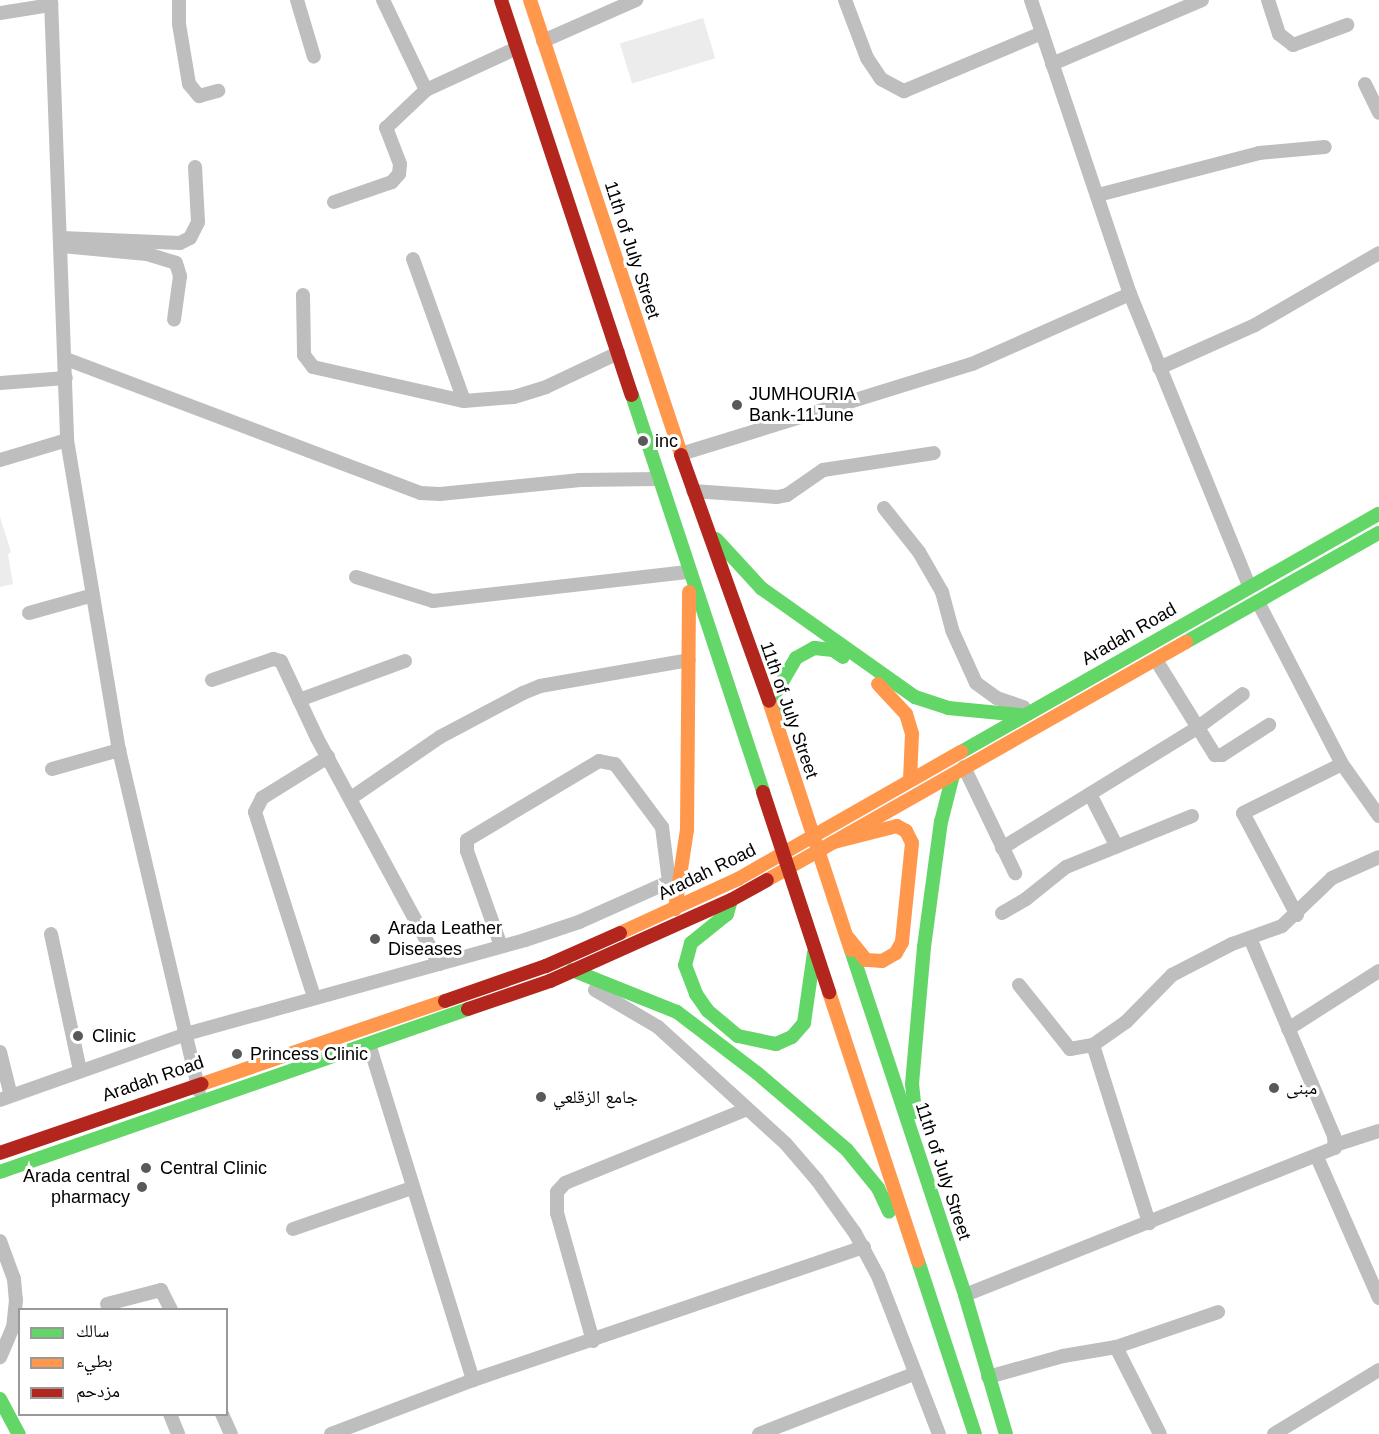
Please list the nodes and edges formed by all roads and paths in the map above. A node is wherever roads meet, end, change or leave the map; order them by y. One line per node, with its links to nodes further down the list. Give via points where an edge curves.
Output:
1 (179, 0): 21 (street, via 189,84 199,96)
2 (297, 0): 17 (street)
3 (383, 0): 20 (street)
4 (501, 0): 16 (main road)
5 (530, 0): 15 (main road, 11th of July Street)
6 (636, 0): 15 (street)
7 (844, 0): 14 (street, via 876,72 889,85 904,91)
8 (1031, 0): 14 (street)
9 (1202, 0): 18 (street)
10 (1272, 1): 13 (street, via 1279,34 1293,45)
11 (51, 3): 12 (street); 27 (street)
12 (0, 14)
13 (1347, 24)
14 (1042, 33): 18 (street)
15 (543, 41): 41 (main road, 11th of July Street)
16 (517, 48): 20 (street); 33 (main road)
17 (314, 57)
18 (1052, 64): 25 (street)
19 (1365, 84): 22 (street)
20 (426, 90): 26 (street, via 386,128 400,164 399,174 392,182)
21 (218, 91)
22 (1379, 113)
23 (1325, 147): 25 (street, via 1259,153)
24 (195, 166): 27 (street, via 198,222 190,238 180,243)
25 (1098, 195): 30 (street)
26 (334, 202)
27 (62, 242): 32 (street, via 147,254 176,263 180,276); 34 (street)
28 (1379, 252): 35 (street, via 1255,326)
29 (413, 259): 38 (street)
30 (1130, 294): 35 (street); 41 (street, via 972,364)
31 (303, 295): 38 (street, via 304,355 313,367)
32 (174, 320)
33 (618, 353): 38 (street, via 546,387 505,398); 43 (main road)
34 (66, 359): 36 (street); 43 (street, via 421,492 440,495 580,480)
35 (1160, 368): 53 (street)
36 (66, 378): 37 (street); 39 (street)
37 (0, 384)
38 (464, 401)
39 (67, 440): 42 (street); 54 (street)
40 (934, 453): 44 (street, via 823,470 787,495 777,497)
41 (681, 454): 44 (main road, 11th of July Street)
42 (0, 460)
43 (658, 479): 51 (main road)
44 (693, 491): 47 (main road, 11th of July Street)
45 (884, 508): 63 (street, via 920,552 942,592 952,630 976,683)
46 (1379, 514): 48 (main road, Aradah Road)
47 (706, 528): 63 (main road, via 761,588 915,697 948,708); 64 (main road, 11th of July Street)
48 (1345, 533): 50 (main road); 53 (main road, Aradah Road)
49 (1379, 533): 50 (main road, Aradah Road)
50 (1353, 547): 55 (main road, Aradah Road)
51 (689, 572): 52 (street, via 434,601); 57 (main road); 91 (main road)
52 (356, 577)
53 (1249, 585): 63 (main road, Aradah Road)
54 (93, 595): 56 (street); 67 (street)
55 (1258, 602): 58 (main road, Aradah Road); 69 (street)
56 (28, 614)
57 (688, 660): 75 (street, via 540,686 440,737); 83 (main road, via 688,819)
58 (1155, 660): 66 (street); 71 (main road, Aradah Road)
59 (405, 661): 62 (street)
60 (212, 680): 62 (street, via 279,659)
61 (1243, 694): 66 (street)
62 (299, 700): 68 (street)
63 (1026, 712): 72 (main road, Aradah Road)
64 (776, 721): 72 (main road, via 775,694 796,658 814,648 833,650 891,695 906,714 912,734); 88 (main road, 11th of July Street)
65 (1269, 726): 66 (street, via 1216,756)
66 (1197, 728): 74 (street)
67 (119, 750): 70 (street); 99 (street)
68 (328, 757): 75 (street); 97 (street, via 262,798 255,812)
69 (1342, 764): 73 (street); 87 (street, via 1243,813)
70 (52, 769)
71 (958, 771): 78 (main road, Aradah Road); 80 (street); 112 (main road, via 941,822 924,947 912,1084)
72 (910, 779): 85 (main road, Aradah Road, via 738,879)
73 (1373, 792): 77 (street)
74 (1090, 794): 79 (street); 80 (street)
75 (351, 798): 93 (street)
76 (1192, 816): 79 (street)
77 (1379, 816)
78 (834, 842): 84 (main road, Aradah Road); 88 (main road, via 897,826 906,831 912,843 902,942 896,953 882,961 866,960)
79 (1117, 847): 86 (street, via 1066,867)
80 (1002, 848): 82 (street)
81 (1379, 857): 87 (street, via 1332,878 1316,890)
82 (1015, 873)
83 (675, 878): 85 (main road); 92 (street, via 579,922); 92 (street, via 662,827 615,764 599,761 467,840 466,851)
84 (731, 900): 91 (main road, via 727,914 691,943 685,965 696,994 708,1011 738,1036 776,1044 792,1036 804,1023); 94 (main road, Aradah Road)
85 (675, 909): 94 (main road, Aradah Road)
86 (1002, 913)
87 (1297, 915): 90 (street, via 1274,930)
88 (844, 933): 112 (main road, 11th of July Street)
89 (51, 934): 103 (street)
90 (1250, 938): 98 (street); 101 (street, via 1172,975 1126,1022)
91 (815, 945): 119 (main road)
92 (501, 946): 93 (street)
93 (439, 964): 97 (street)
94 (569, 964): 100 (main road, Aradah Road); 104 (main road, Aradah Road); 107 (street, via 602,996 658,1027); 119 (main road, via 602,985 657,1000 677,1012 825,1129 878,1188)
95 (1379, 971): 98 (street)
96 (1019, 985): 101 (street, via 1070,1049)
97 (314, 997): 99 (street)
98 (1288, 1029): 109 (street)
99 (186, 1034): 103 (street); 104 (street)
100 (369, 1044): 106 (main road, Aradah Road); 114 (street)
101 (1093, 1045): 115 (street)
102 (0, 1052): 105 (street)
103 (80, 1070): 105 (street)
104 (197, 1083): 106 (street); 110 (main road, Aradah Road)
105 (6, 1098)
106 (201, 1101): 113 (main road, Aradah Road)
107 (747, 1108): 118 (street, via 802,1161); 125 (street, via 565,1183 557,1192 557,1213)
108 (1379, 1131): 109 (street)
109 (1335, 1145): 111 (street)
110 (0, 1153)
111 (1317, 1157): 115 (street); 121 (street)
112 (921, 1160): 120 (main road, 11th of July Street)
113 (0, 1172)
114 (412, 1188): 116 (street); 131 (street)
115 (1149, 1223): 120 (street)
116 (292, 1229)
117 (0, 1241): 127 (street, via 14,1279 16,1300 13,1327)
118 (864, 1247): 125 (street); 129 (street)
119 (923, 1278): 142 (main road)
120 (965, 1295): 130 (main road, 11th of July Street)
121 (1379, 1298)
122 (107, 1304): 123 (street, via 161,1290)
123 (170, 1308)
124 (1218, 1312): 126 (street)
125 (593, 1341): 131 (street)
126 (1116, 1347): 130 (street, via 1063,1356); 144 (street)
127 (0, 1357)
128 (1379, 1370): 145 (street)
129 (916, 1373): 140 (street); 141 (street)
130 (988, 1377): 143 (main road, 11th of July Street)
131 (473, 1380): 136 (street)
132 (0, 1399): 133 (main road)
133 (15, 1416): 137 (main road)
134 (171, 1416): 138 (street)
135 (223, 1416): 139 (street)
136 (339, 1433)
137 (19, 1434)
138 (178, 1434)
139 (231, 1434)
140 (759, 1434)
141 (939, 1434)
142 (975, 1434)
143 (1006, 1434)
144 (1160, 1434)
145 (1274, 1434)

